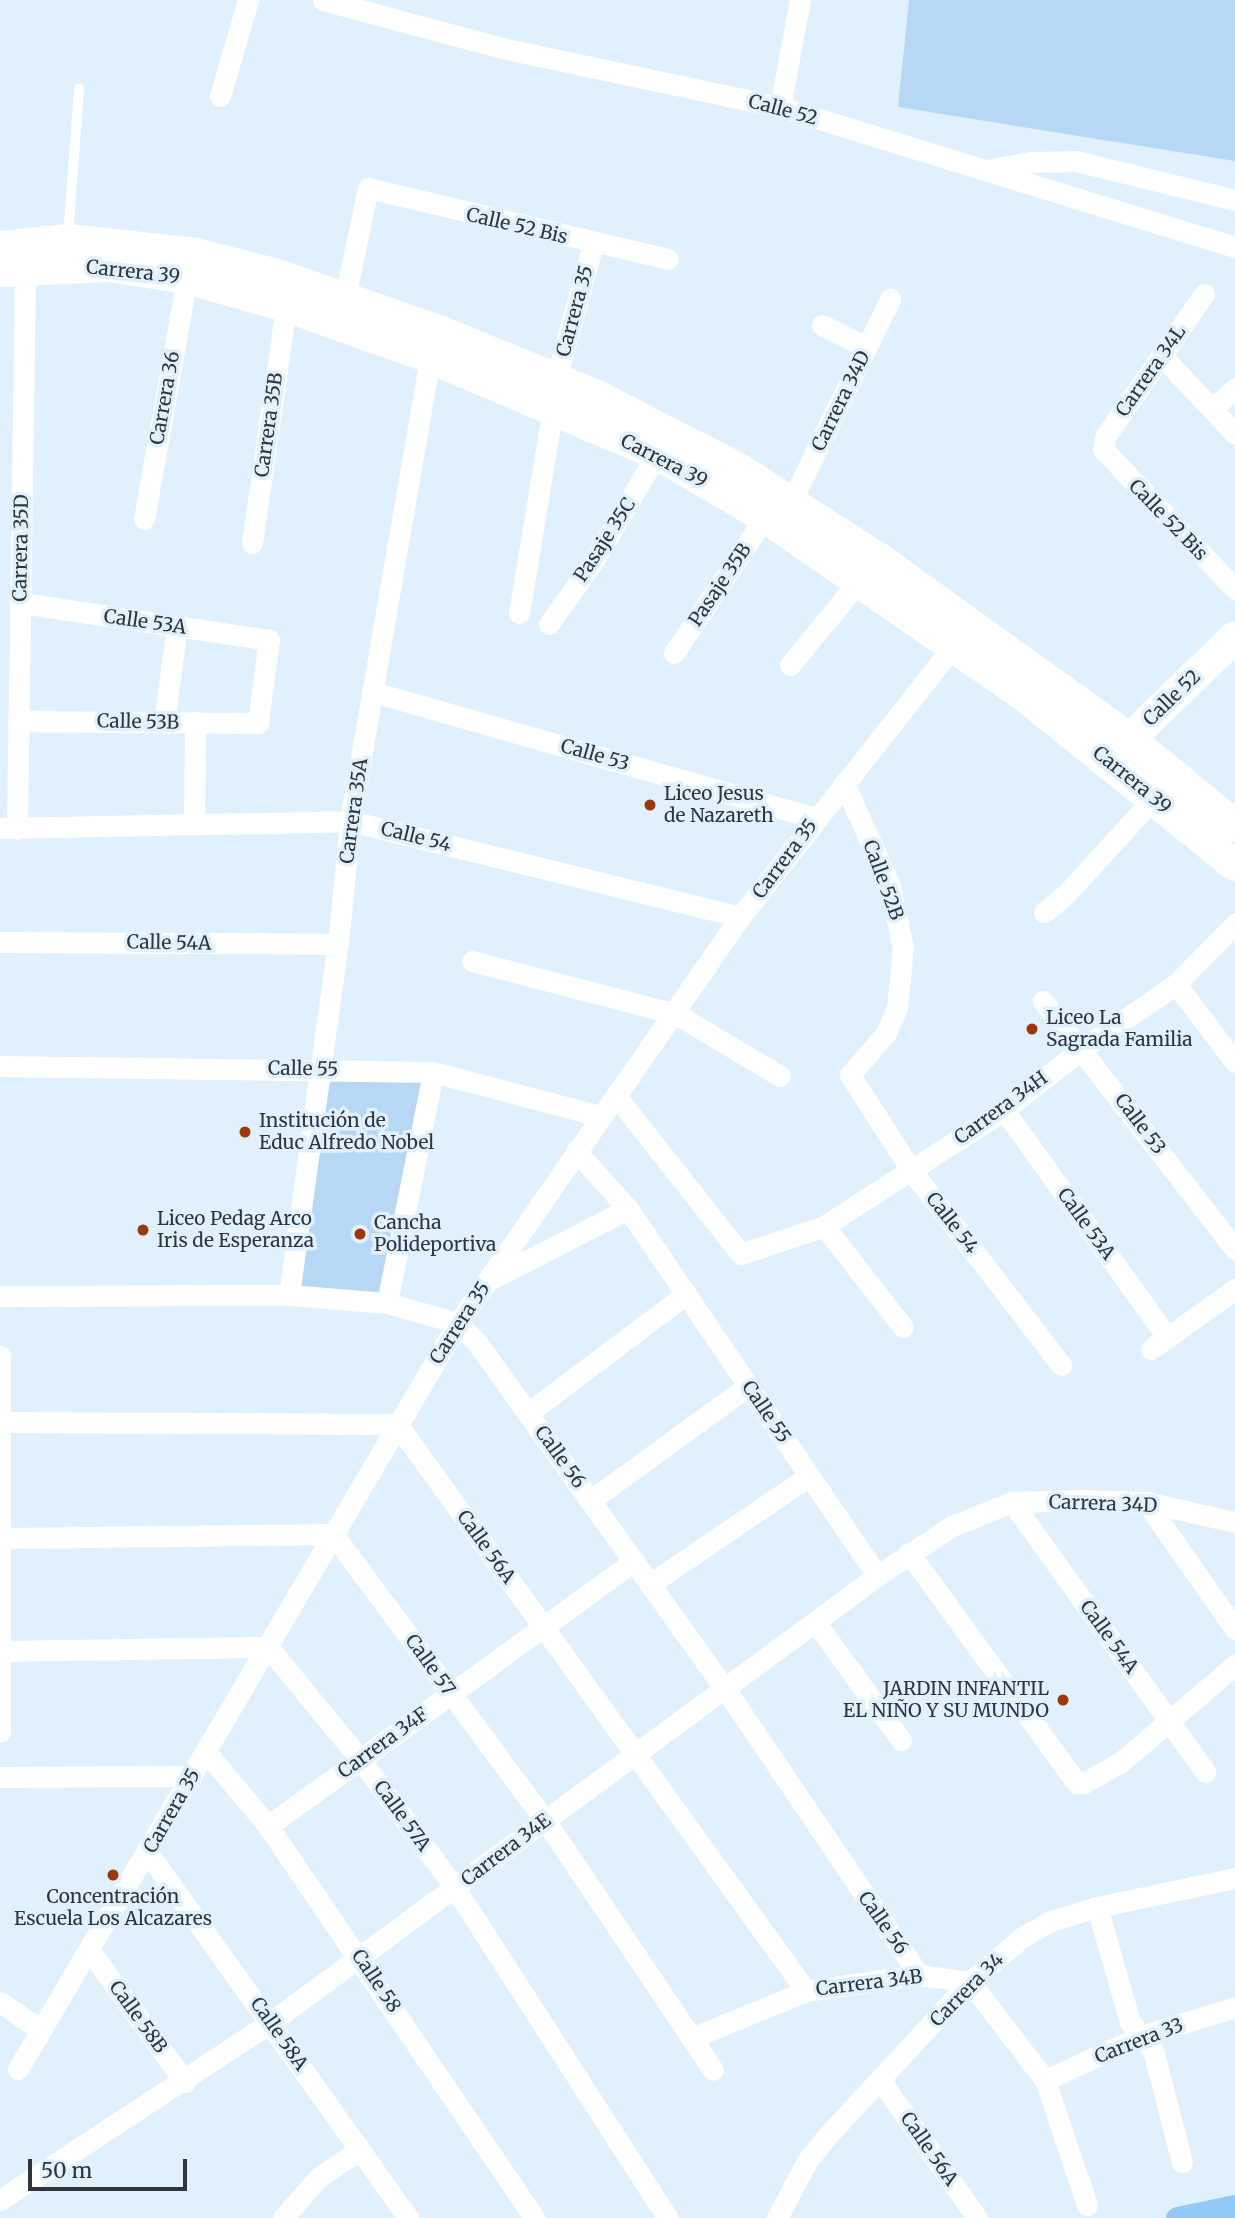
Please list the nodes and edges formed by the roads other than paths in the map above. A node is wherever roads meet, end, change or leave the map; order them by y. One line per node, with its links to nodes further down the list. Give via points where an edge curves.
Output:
1 (248, 0): 5 (street)
2 (323, 0): 6 (street, Calle 52, via 502,48)
3 (800, 0): 6 (street)
4 (79, 88): 9 (lane)
5 (220, 96)
6 (780, 107): 7 (street, Calle 52)
7 (981, 171): 8 (street, via 1031,162 1076,162); 12 (street, Calle 52)
8 (1235, 200)
9 (68, 240): 11 (main road, Carrera 39); 17 (main road, Carrera 39, via 196,254)
10 (593, 243): 13 (street, Calle 52 Bis); 17 (street, Calle 52 Bis, via 368,188); 25 (street, Carrera 35)
11 (0, 247)
12 (1235, 247)
13 (668, 260)
14 (12, 269): 15 (main road, Carrera 39, via 107,266); 35 (street, Carrera 35D)
15 (187, 278): 19 (main road, Carrera 39); 31 (street, Carrera 36)
16 (1204, 294): 23 (street, Carrera 34L)
17 (345, 298): 21 (main road, Carrera 39)
18 (890, 299): 22 (street, Carrera 34D)
19 (286, 306): 21 (main road, Carrera 39); 32 (street, Carrera 35B)
20 (822, 325): 22 (street)
21 (432, 343): 25 (main road, Carrera 39); 44 (street, Carrera 35A)
22 (866, 347): 30 (street, Carrera 34D)
23 (1162, 356): 26 (street); 28 (street, Carrera 34L, via 1105,437)
24 (1235, 388): 26 (street)
25 (555, 393): 29 (main road, Carrera 39); 30 (main road, Carrera 39, via 671,431); 36 (street, Carrera 35)
26 (1212, 409): 27 (street)
27 (1235, 434)
28 (1102, 449): 34 (street, Calle 52 Bis)
29 (657, 454): 30 (main road, Carrera 39); 37 (street, Pasaje 35C, via 594,560)
30 (778, 510): 33 (main road, Carrera 39); 39 (main road, Carrera 39); 42 (street, Pasaje 35B)
31 (144, 519)
32 (252, 543)
33 (859, 581): 39 (main road, Carrera 39); 43 (street)
34 (1235, 589)
35 (20, 603): 38 (street, Calle 53A); 41 (street, Carrera 35D)
36 (519, 613)
37 (549, 624)
38 (177, 626): 46 (street); 48 (street, Calle 53A, via 270,640)
39 (962, 635): 49 (main road, Carrera 39); 50 (street, Carrera 35)
40 (1235, 637): 49 (main road, Calle 52)
41 (10, 647): 45 (street, Carrera 35D)
42 (674, 653)
43 (790, 665)
44 (373, 692): 52 (street, Calle 53); 54 (street, Carrera 35A)
45 (18, 721): 46 (street, Calle 53B); 56 (street, Carrera 35D)
46 (164, 722): 47 (street, Calle 53B)
47 (195, 722): 48 (street, Calle 53B); 55 (street)
48 (258, 723)
49 (1119, 749): 51 (main road, Carrera 39); 53 (main road, Carrera 39)
50 (844, 783): 52 (street, Carrera 35); 73 (street, Calle 52B, via 900,916 897,1008 886,1033)
51 (1155, 797): 57 (main road, Carrera 39); 58 (street)
52 (816, 818): 59 (street, Carrera 35)
53 (1233, 820)
54 (350, 821): 55 (street, Calle 54); 59 (street, Calle 54); 62 (street, Carrera 35A)
55 (194, 824): 56 (street, Calle 54)
56 (8, 828)
57 (1235, 865)
58 (1044, 912)
59 (740, 917): 66 (street, Carrera 35)
60 (1235, 923): 64 (street, Carrera 34H)
61 (0, 942): 62 (street, Calle 54A)
62 (338, 944): 70 (street, Carrera 35A)
63 (472, 961): 66 (street)
64 (1176, 984): 67 (street, Carrera 34H); 68 (street)
65 (1043, 1001): 67 (street, Calle 53)
66 (676, 1014): 72 (street); 74 (street, Carrera 35)
67 (1083, 1048): 75 (street, Carrera 34H); 81 (street, Calle 53)
68 (1235, 1062)
69 (0, 1066): 70 (street, Calle 55)
70 (317, 1069): 71 (street, Calle 55); 85 (street, Carrera 35A)
71 (433, 1072): 76 (street, Calle 55); 87 (street)
72 (780, 1076)
73 (850, 1076): 78 (street, Calle 54)
74 (616, 1096): 76 (street, Carrera 35); 80 (street, Carrera 34H, via 741,1254)
75 (1004, 1110): 78 (street, Carrera 34H); 83 (street, Calle 53A, via 1159,1344)
76 (600, 1116): 77 (street, Carrera 35)
77 (576, 1151): 79 (street, Calle 55); 82 (street, Carrera 35)
78 (911, 1170): 80 (street, Carrera 34H); 91 (street, Calle 54)
79 (628, 1209): 82 (street); 84 (street, Calle 55)
80 (824, 1226): 89 (street)
81 (1235, 1250)
82 (489, 1280): 88 (street, Carrera 35)
83 (1235, 1289)
84 (685, 1294): 92 (street, Calle 55); 93 (street)
85 (289, 1295): 86 (street); 87 (street)
86 (0, 1296)
87 (387, 1303): 88 (street)
88 (458, 1323): 93 (street, Calle 56); 95 (street, Carrera 35)
89 (903, 1327)
90 (0, 1356): 94 (street)
91 (1061, 1365)
92 (748, 1386): 96 (street, Calle 55); 97 (street)
93 (528, 1413): 97 (street, Calle 56)
94 (2, 1422): 95 (street); 102 (street)
95 (397, 1424): 101 (street, Carrera 35); 108 (street, Calle 56A)
96 (809, 1476): 105 (street, Calle 55); 106 (street)
97 (591, 1500): 104 (street, Calle 56)
98 (1012, 1502): 99 (street, Carrera 34D); 103 (street, Carrera 34E, via 985,1509); 115 (street, Calle 54A)
99 (1146, 1502): 100 (street, Carrera 34D); 109 (street)
100 (1235, 1522)
101 (333, 1534): 102 (street); 110 (street, Carrera 35); 114 (street, Calle 57)
102 (2, 1538): 111 (street)
103 (909, 1553): 105 (street, Carrera 34E); 115 (street, via 1070,1778 1084,1783 1121,1762)
104 (634, 1562): 106 (street, Calle 56); 108 (street, Carrera 34F)
105 (877, 1576): 107 (street, Carrera 34E)
106 (650, 1584): 113 (street, Calle 56)
107 (816, 1623): 113 (street, Carrera 34E); 117 (street)
108 (545, 1628): 114 (street, Carrera 34F); 119 (street, Calle 56A)
109 (1235, 1629)
110 (268, 1647): 111 (street); 118 (street, Carrera 35); 120 (street, Calle 57A)
111 (2, 1651): 116 (street)
112 (1235, 1665): 115 (street)
113 (726, 1690): 119 (street, Carrera 34E); 132 (street, Calle 56)
114 (451, 1694): 120 (street, Carrera 34F); 124 (street, Calle 57)
115 (1169, 1720): 121 (street, Calle 54A)
116 (0, 1732)
117 (901, 1740)
118 (206, 1752): 122 (street, Carrera 35); 125 (street, Calle 58)
119 (636, 1754): 124 (street, Carrera 34E); 134 (street, Calle 56A)
120 (360, 1759): 125 (street, Carrera 34F); 128 (street, Calle 57A)
121 (1205, 1772)
122 (192, 1776): 123 (street); 126 (street, Carrera 35)
123 (0, 1777)
124 (545, 1820): 128 (street, Carrera 34E); 140 (street, Calle 57)
125 (268, 1826): 131 (street, Calle 58)
126 (148, 1853): 130 (street, Carrera 35); 137 (street, Calle 58A)
127 (1235, 1878): 129 (street, Carrera 34)
128 (455, 1888): 131 (street, Carrera 34E); 153 (street, Calle 57A)
129 (1097, 1907): 133 (street, Carrera 34, via 1051,1921 1021,1938); 139 (street, via 1130,2022)
130 (90, 1951): 138 (street, Carrera 35); 145 (street, Calle 58B)
131 (359, 1955): 137 (street, Carrera 34E); 152 (street, Calle 58)
132 (919, 1975): 133 (street, Carrera 34B); 134 (street, Carrera 34B)
133 (970, 1982): 143 (street); 144 (street, Carrera 34)
134 (806, 1991): 140 (street, Carrera 34B)
135 (0, 2002): 138 (street)
136 (1235, 2007): 139 (street, Carrera 33)
137 (271, 2022): 145 (street, Carrera 34E); 146 (street, Calle 58A)
138 (39, 2029): 141 (street, Carrera 35)
139 (1141, 2036): 143 (street, Carrera 33); 147 (street, via 1153,2050)
140 (694, 2037): 142 (street, Calle 57)
141 (18, 2069)
142 (713, 2070)
143 (1045, 2080): 149 (street)
144 (881, 2081): 154 (street, Carrera 34, via 807,2161); 155 (street, Calle 56A)
145 (185, 2082): 148 (street, Carrera 34E)
146 (359, 2150): 150 (street, via 318,2178); 151 (street, Calle 58A)
147 (1182, 2162)
148 (0, 2200)
149 (1087, 2205)
150 (283, 2218)
151 (408, 2218)
152 (534, 2218)
153 (668, 2218)
154 (777, 2218)
155 (977, 2218)

